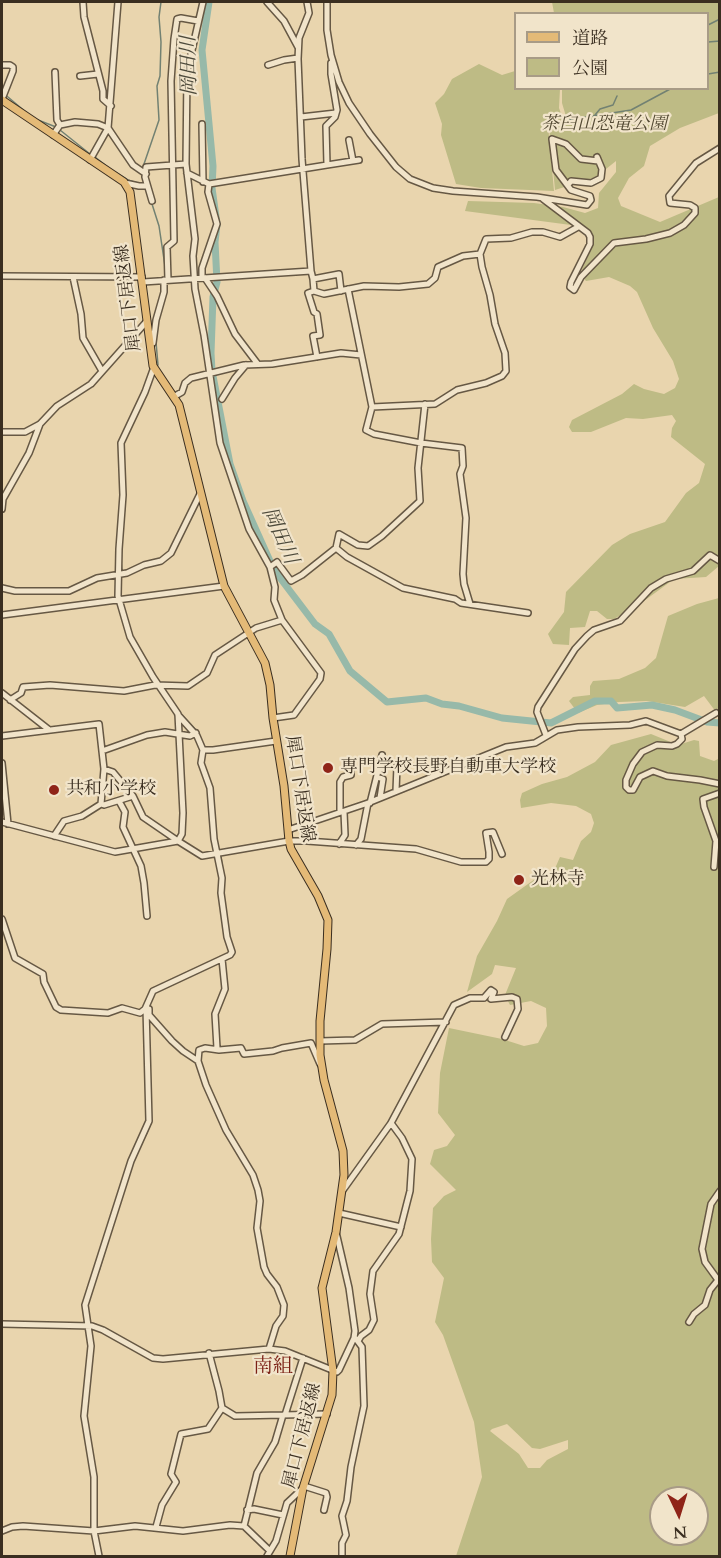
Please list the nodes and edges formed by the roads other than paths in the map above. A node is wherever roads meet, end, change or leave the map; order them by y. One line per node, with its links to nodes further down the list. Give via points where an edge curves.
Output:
1 (83, 2): 14 (street)
2 (118, 2): 17 (street)
3 (203, 2): 7 (street)
4 (267, 2): 8 (street, via 284,21)
5 (307, 2): 8 (street, via 309,13)
6 (327, 2): 9 (street)
7 (198, 21): 27 (street, via 177,19 171,81); 28 (street, via 187,72)
8 (298, 48): 10 (street)
9 (331, 55): 18 (street); 37 (street, via 353,110 386,155 410,179 453,191)
10 (298, 58): 12 (street); 19 (street)
11 (2, 65): 16 (street, via 10,65 13,71)
12 (268, 65)
13 (55, 72): 21 (street)
14 (98, 74): 15 (street); 17 (street, via 103,99)
15 (80, 76)
16 (2, 99): 23 (main road)
17 (111, 106): 22 (street)
18 (336, 113): 19 (street); 29 (street, via 326,126)
19 (300, 117): 30 (street)
20 (202, 124): 33 (street)
21 (60, 125): 22 (street, via 75,122); 23 (street)
22 (108, 128): 26 (street); 31 (street, via 133,165)
23 (53, 135): 26 (main road)
24 (349, 140): 29 (street, via 356,160)
25 (720, 148): 39 (street, via 696,163 669,196 672,204 695,208 684,225 670,233 614,243 581,277 574,290 571,282 590,244 588,233)
26 (90, 159): 34 (main road)
27 (171, 164): 28 (street); 31 (street, via 146,167); 48 (street, via 174,241 167,247)
28 (186, 164): 32 (street)
29 (327, 165): 30 (street)
30 (303, 168): 33 (street); 41 (street)
31 (144, 173): 36 (street)
32 (187, 173): 33 (street); 46 (street, via 195,239)
33 (206, 182): 44 (street, via 217,224 202,268)
34 (125, 183): 36 (street); 45 (main road, 犀口下居返線, via 133,200)
35 (568, 185): 35 (street, via 571,181 591,183 601,178 602,169 598,159 581,159 566,144 552,139 556,170); 37 (street, via 571,190 590,196 589,204)
36 (145, 186): 38 (street)
37 (542, 198): 39 (street)
38 (152, 201)
39 (578, 227): 40 (street, via 560,237 532,232 486,240)
40 (480, 254): 49 (street, via 463,256 438,267 428,284); 62 (street, via 506,371 486,383 457,390 435,404)
41 (311, 271): 44 (street); 47 (street)
42 (2, 276): 43 (street)
43 (72, 277): 45 (street); 58 (street, via 83,338)
44 (203, 278): 46 (street); 55 (street, via 212,287 235,334)
45 (143, 279): 48 (street); 52 (main road, 犀口下居返線)
46 (193, 279): 48 (street); 59 (street)
47 (313, 279): 50 (street); 51 (street, via 339,274)
48 (166, 280): 57 (street, via 153,339)
49 (348, 290): 51 (street); 53 (street)
50 (314, 291): 51 (street); 54 (street, via 308,293 320,335 313,336)
51 (341, 291)
52 (147, 321): 57 (main road, 犀口下居返線); 58 (street)
53 (361, 355): 54 (street); 63 (street)
54 (317, 357): 55 (street)
55 (257, 363): 56 (street)
56 (246, 365): 59 (street); 61 (street)
57 (154, 369): 60 (main road, 犀口下居返線); 72 (street, via 121,443)
58 (102, 371): 64 (street)
59 (213, 373): 60 (street, via 191,378); 71 (street, via 220,443 249,529)
60 (175, 396): 67 (main road, 犀口下居返線)
61 (222, 399)
62 (425, 404): 63 (street); 66 (street)
63 (372, 407): 66 (street, via 366,430)
64 (40, 423): 65 (street, via 26,432); 68 (street, via 29,453 3,499)
65 (2, 432)
66 (421, 443): 69 (street, via 420,501 368,546 339,534); 76 (street, via 462,448 460,474 466,518 463,574)
67 (200, 494): 72 (street, via 167,558); 73 (main road, 犀口下居返線)
68 (2, 509)
69 (336, 548): 71 (street, via 291,581 277,562); 76 (street, via 403,588)
70 (720, 561): 91 (street, via 710,555 693,571 666,579 651,588 620,621 587,636 538,707)
71 (272, 565): 79 (street, via 274,600)
72 (121, 574): 74 (street, via 86,582 69,591); 75 (street)
73 (224, 586): 75 (street); 80 (main road, 犀口下居返線)
74 (2, 588)
75 (118, 599): 78 (street); 81 (street, via 130,637)
76 (470, 604): 77 (street)
77 (528, 614)
78 (2, 615)
79 (282, 620): 80 (street); 86 (street, via 321,673 294,715)
80 (249, 632): 81 (street, via 215,655 207,673 188,686); 86 (main road, 犀口下居返線, via 265,663)
81 (159, 687): 83 (street, via 23,687); 85 (street)
82 (2, 693): 83 (street)
83 (10, 700): 87 (street)
84 (716, 713): 90 (street)
85 (178, 714): 88 (street); 89 (street)
86 (273, 718): 93 (main road, 犀口下居返線)
87 (48, 729): 92 (street); 95 (street, via 99,724)
88 (196, 733): 89 (street); 94 (street)
89 (178, 734): 95 (street, via 147,735); 114 (street, via 183,813)
90 (681, 734): 91 (street, via 646,721 557,730); 102 (street, via 677,744 657,745 642,753 633,764 626,787 633,790 640,777 653,771)
91 (546, 735): 103 (street, via 535,743 506,747)
92 (2, 736)
93 (276, 741): 94 (street); 112 (main road, 犀口下居返線)
94 (203, 750): 121 (street, via 201,763 210,788)
95 (102, 752): 100 (street)
96 (381, 755): 101 (street)
97 (2, 763): 111 (street)
98 (351, 763): 110 (street, via 351,775 340,782 340,810)
99 (397, 766): 103 (street)
100 (104, 769): 105 (street, via 113,772); 109 (street)
101 (377, 777): 106 (street, via 383,779); 108 (street)
102 (720, 784)
103 (396, 791): 106 (street)
104 (720, 793): 116 (street, via 703,799)
105 (133, 796): 107 (street); 114 (street, via 143,817)
106 (380, 798): 108 (street)
107 (119, 801): 109 (street); 119 (street, via 125,812 123,827)
108 (369, 803): 110 (street); 118 (street, via 361,839)
109 (101, 804): 113 (street, via 64,822)
110 (344, 812): 112 (street); 117 (street, via 345,835)
111 (4, 823): 113 (street)
112 (288, 830): 115 (main road, 犀口下居返線)
113 (54, 836): 119 (street, via 115,852)
114 (178, 841): 119 (street); 121 (street, via 202,856)
115 (289, 841): 117 (street); 121 (street); 129 (main road, 犀口下居返線, via 328,920)
116 (718, 841): 122 (street)
117 (339, 844): 118 (street)
118 (356, 845): 120 (street, via 416,849 461,862 486,862 486,833 493,832)
119 (133, 849): 123 (street, via 141,866)
120 (502, 854)
121 (218, 855): 125 (street, via 220,893 232,952)
122 (714, 867)
123 (147, 916)
124 (2, 919): 126 (street, via 15,958 43,974 59,1010 108,1013 122,1008 140,1013)
125 (223, 960): 126 (street, via 153,991); 130 (street, via 225,989 215,1014)
126 (147, 1003): 131 (street, via 149,1015 166,1035); 141 (street, via 149,1121 131,1161 85,1305)
127 (446, 1022): 128 (street, via 454,1005 470,998 484,998 491,990 491,999 517,999 518,1009); 129 (street, via 382,1024 355,1040); 133 (street)
128 (505, 1037)
129 (320, 1041): 132 (main road, 犀口下居返線)
130 (217, 1048): 131 (street, via 199,1050); 132 (street, via 241,1048 244,1054 311,1043)
131 (198, 1061): 143 (street, via 226,1130 258,1190 257,1228 264,1267 284,1305)
132 (321, 1066): 134 (main road, 犀口下居返線, via 343,1151)
133 (391, 1123): 134 (street); 137 (street, via 412,1159 410,1191)
134 (342, 1191): 136 (main road, 犀口下居返線)
135 (720, 1191): 139 (street, via 711,1204 702,1249 705,1262 718,1280 705,1305)
136 (339, 1213): 137 (street); 138 (main road, 犀口下居返線)
137 (401, 1227): 142 (street, via 373,1271 370,1294 374,1320)
138 (336, 1232): 142 (street, via 354,1312); 146 (main road, 犀口下居返線, via 322,1288)
139 (689, 1322)
140 (2, 1324): 141 (street)
141 (90, 1326): 144 (street, via 153,1358); 157 (street, via 84,1416 94,1477)
142 (356, 1340): 146 (street, via 339,1370); 161 (street, via 362,1347 364,1406 342,1516 346,1535)
143 (269, 1349): 144 (street); 145 (street)
144 (208, 1353): 147 (street)
145 (303, 1358): 146 (street); 149 (street)
146 (333, 1371): 148 (main road, 犀口下居返線)
147 (222, 1408): 149 (street, via 235,1416); 155 (street, via 208,1429 181,1434 171,1474 176,1482 162,1505)
148 (327, 1414): 149 (street); 150 (main road, 犀口下居返線)
149 (284, 1415): 151 (street, via 275,1442 257,1473)
150 (304, 1487): 152 (street, via 326,1493); 153 (street, via 287,1503); 160 (main road, 犀口下居返線)
151 (247, 1510): 153 (street); 154 (street)
152 (324, 1510)
153 (283, 1515): 158 (street)
154 (244, 1526): 155 (street, via 183,1531); 158 (street)
155 (156, 1527): 157 (street)
156 (2, 1531): 157 (street, via 23,1526)
157 (94, 1531): 159 (street)
158 (268, 1554)
159 (99, 1557)
160 (290, 1557)
161 (342, 1557)

